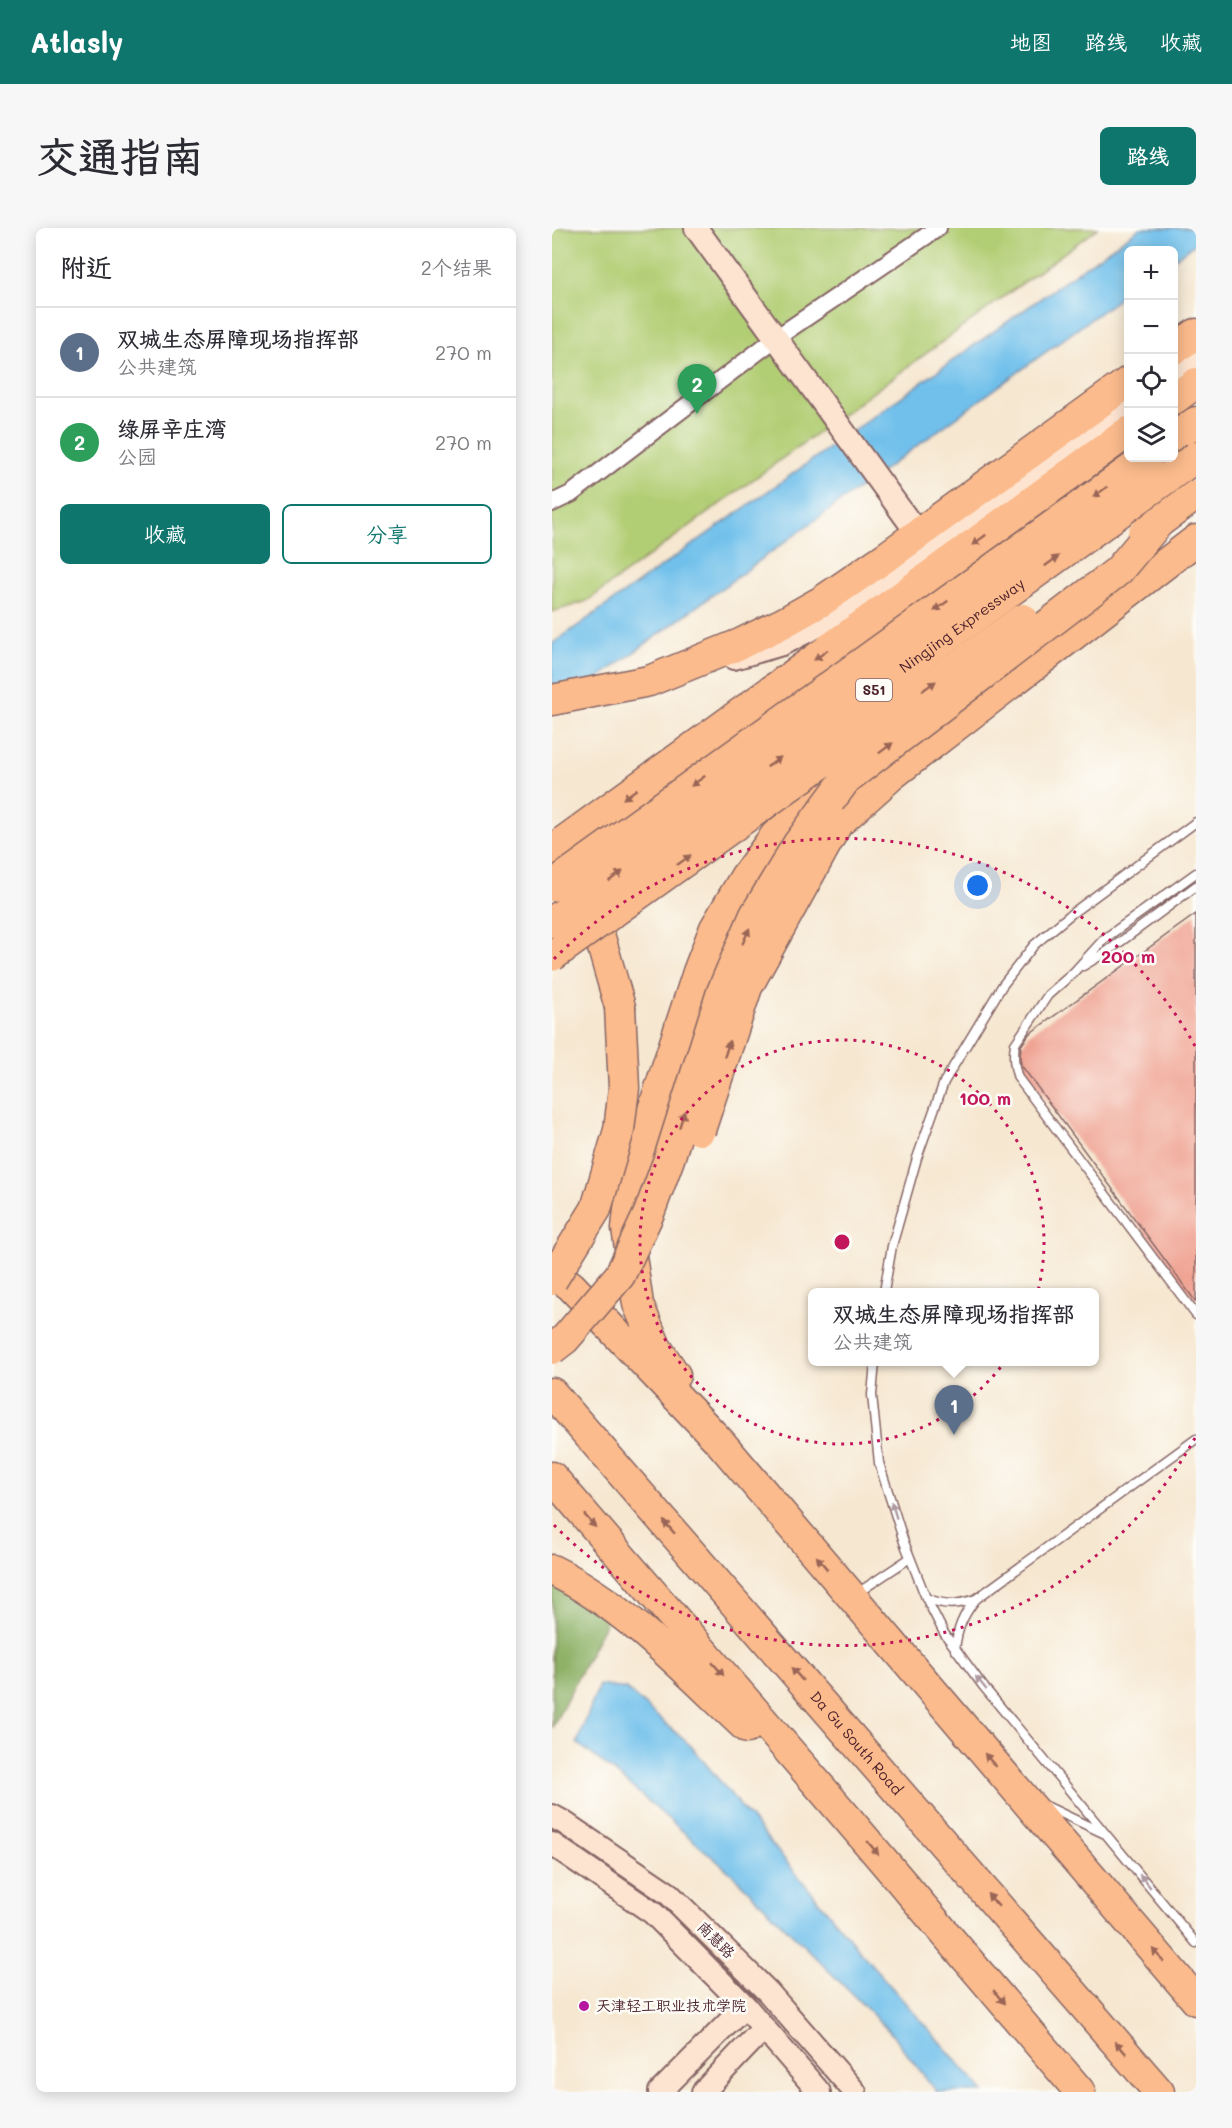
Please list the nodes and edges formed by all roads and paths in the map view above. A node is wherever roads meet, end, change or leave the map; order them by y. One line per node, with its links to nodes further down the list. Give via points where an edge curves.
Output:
1 (696, 228): 4 (street)
2 (938, 228): 4 (street)
3 (1196, 334): 5 (highway)
4 (776, 338): 18 (street, via 571,494); 20 (street)
5 (1178, 346)
6 (1196, 360): 7 (street)
7 (1178, 373)
8 (1196, 383): 10 (highway)
9 (1124, 385): 20 (highway)
10 (1178, 396)
11 (1124, 411): 22 (street, via 851,609 782,644)
12 (1196, 422): 14 (highway)
13 (1124, 435): 26 (highway, one-way to 26)
14 (1178, 435)
15 (1196, 457): 31 (highway, Ningjing Expressway / S51, one-way to 15, bridge)
16 (1141, 462): 29 (highway, Ningjing Expressway / S51, one-way to 29, bridge)
17 (1196, 495): 19 (highway, bridge)
18 (552, 503)
19 (1159, 522): 24 (highway, one-way to 19, bridge, via 1118,571); 32 (highway, one-way to 19, bridge)
20 (918, 534): 22 (highway, via 822,601 783,623 740,644)
21 (1196, 540): 40 (highway, one-way to 21, bridge, via 624,1297 659,1234 698,1137 747,987 837,824 892,775)
22 (637, 683): 23 (highway)
23 (552, 700)
24 (846, 779): 38 (highway, one-way to 24, bridge, via 620,1275 669,1159 722,993 755,915 798,844); 43 (highway, bridge, via 775,836 715,928 633,1171 627,1228 638,1304 656,1347)
25 (1196, 822): 36 (lane, via 1034,945 1002,986 944,1082 892,1246)
26 (552, 850)
27 (552, 861): 35 (highway, bridge, via 601,941 620,1007 624,1088 619,1130 596,1209)
28 (1196, 873): 33 (lane, via 1104,939)
29 (552, 886)
30 (1196, 886): 33 (lane)
31 (552, 922)
32 (552, 956)
33 (1073, 973): 37 (lane, via 1048,994 1015,1044 1015,1070)
34 (552, 1272): 43 (highway, via 579,1294)
35 (552, 1280)
36 (885, 1288)
37 (1196, 1315)
38 (552, 1349)
39 (874, 1366): 45 (lane, one-way to 39, via 879,1463 872,1395)
40 (552, 1372)
41 (552, 1393): 65 (highway, Da Gu South Road, one-way to 41)
42 (1196, 1439): 49 (lane)
43 (720, 1442): 47 (highway, one-way to 43)
44 (552, 1477): 53 (highway, one-way to 53)
45 (910, 1558): 47 (lane); 48 (lane)
46 (552, 1570): 53 (highway, via 622,1614)
47 (851, 1597): 51 (highway, one-way to 47)
48 (926, 1598): 49 (lane, via 950,1605); 50 (lane)
49 (976, 1599): 50 (lane, via 964,1614)
50 (955, 1650): 54 (lane, one-way to 50)
51 (1019, 1794): 54 (lane); 57 (highway, one-way to 51)
52 (552, 1816): 63 (street, 南慧路, via 669,1894 768,1992)
53 (847, 1818): 64 (highway, one-way to 64)
54 (1106, 1834): 56 (lane, one-way to 54)
55 (552, 1844): 58 (street, 南慧路, via 652,1913)
56 (1196, 1943)
57 (1191, 1995)
58 (745, 2006): 59 (street, 南慧路); 60 (street)
59 (764, 2028): 61 (street); 62 (street, 南慧路)
60 (660, 2092)
61 (703, 2092)
62 (819, 2092)
63 (855, 2092)
64 (1080, 2092)
65 (1160, 2092)

